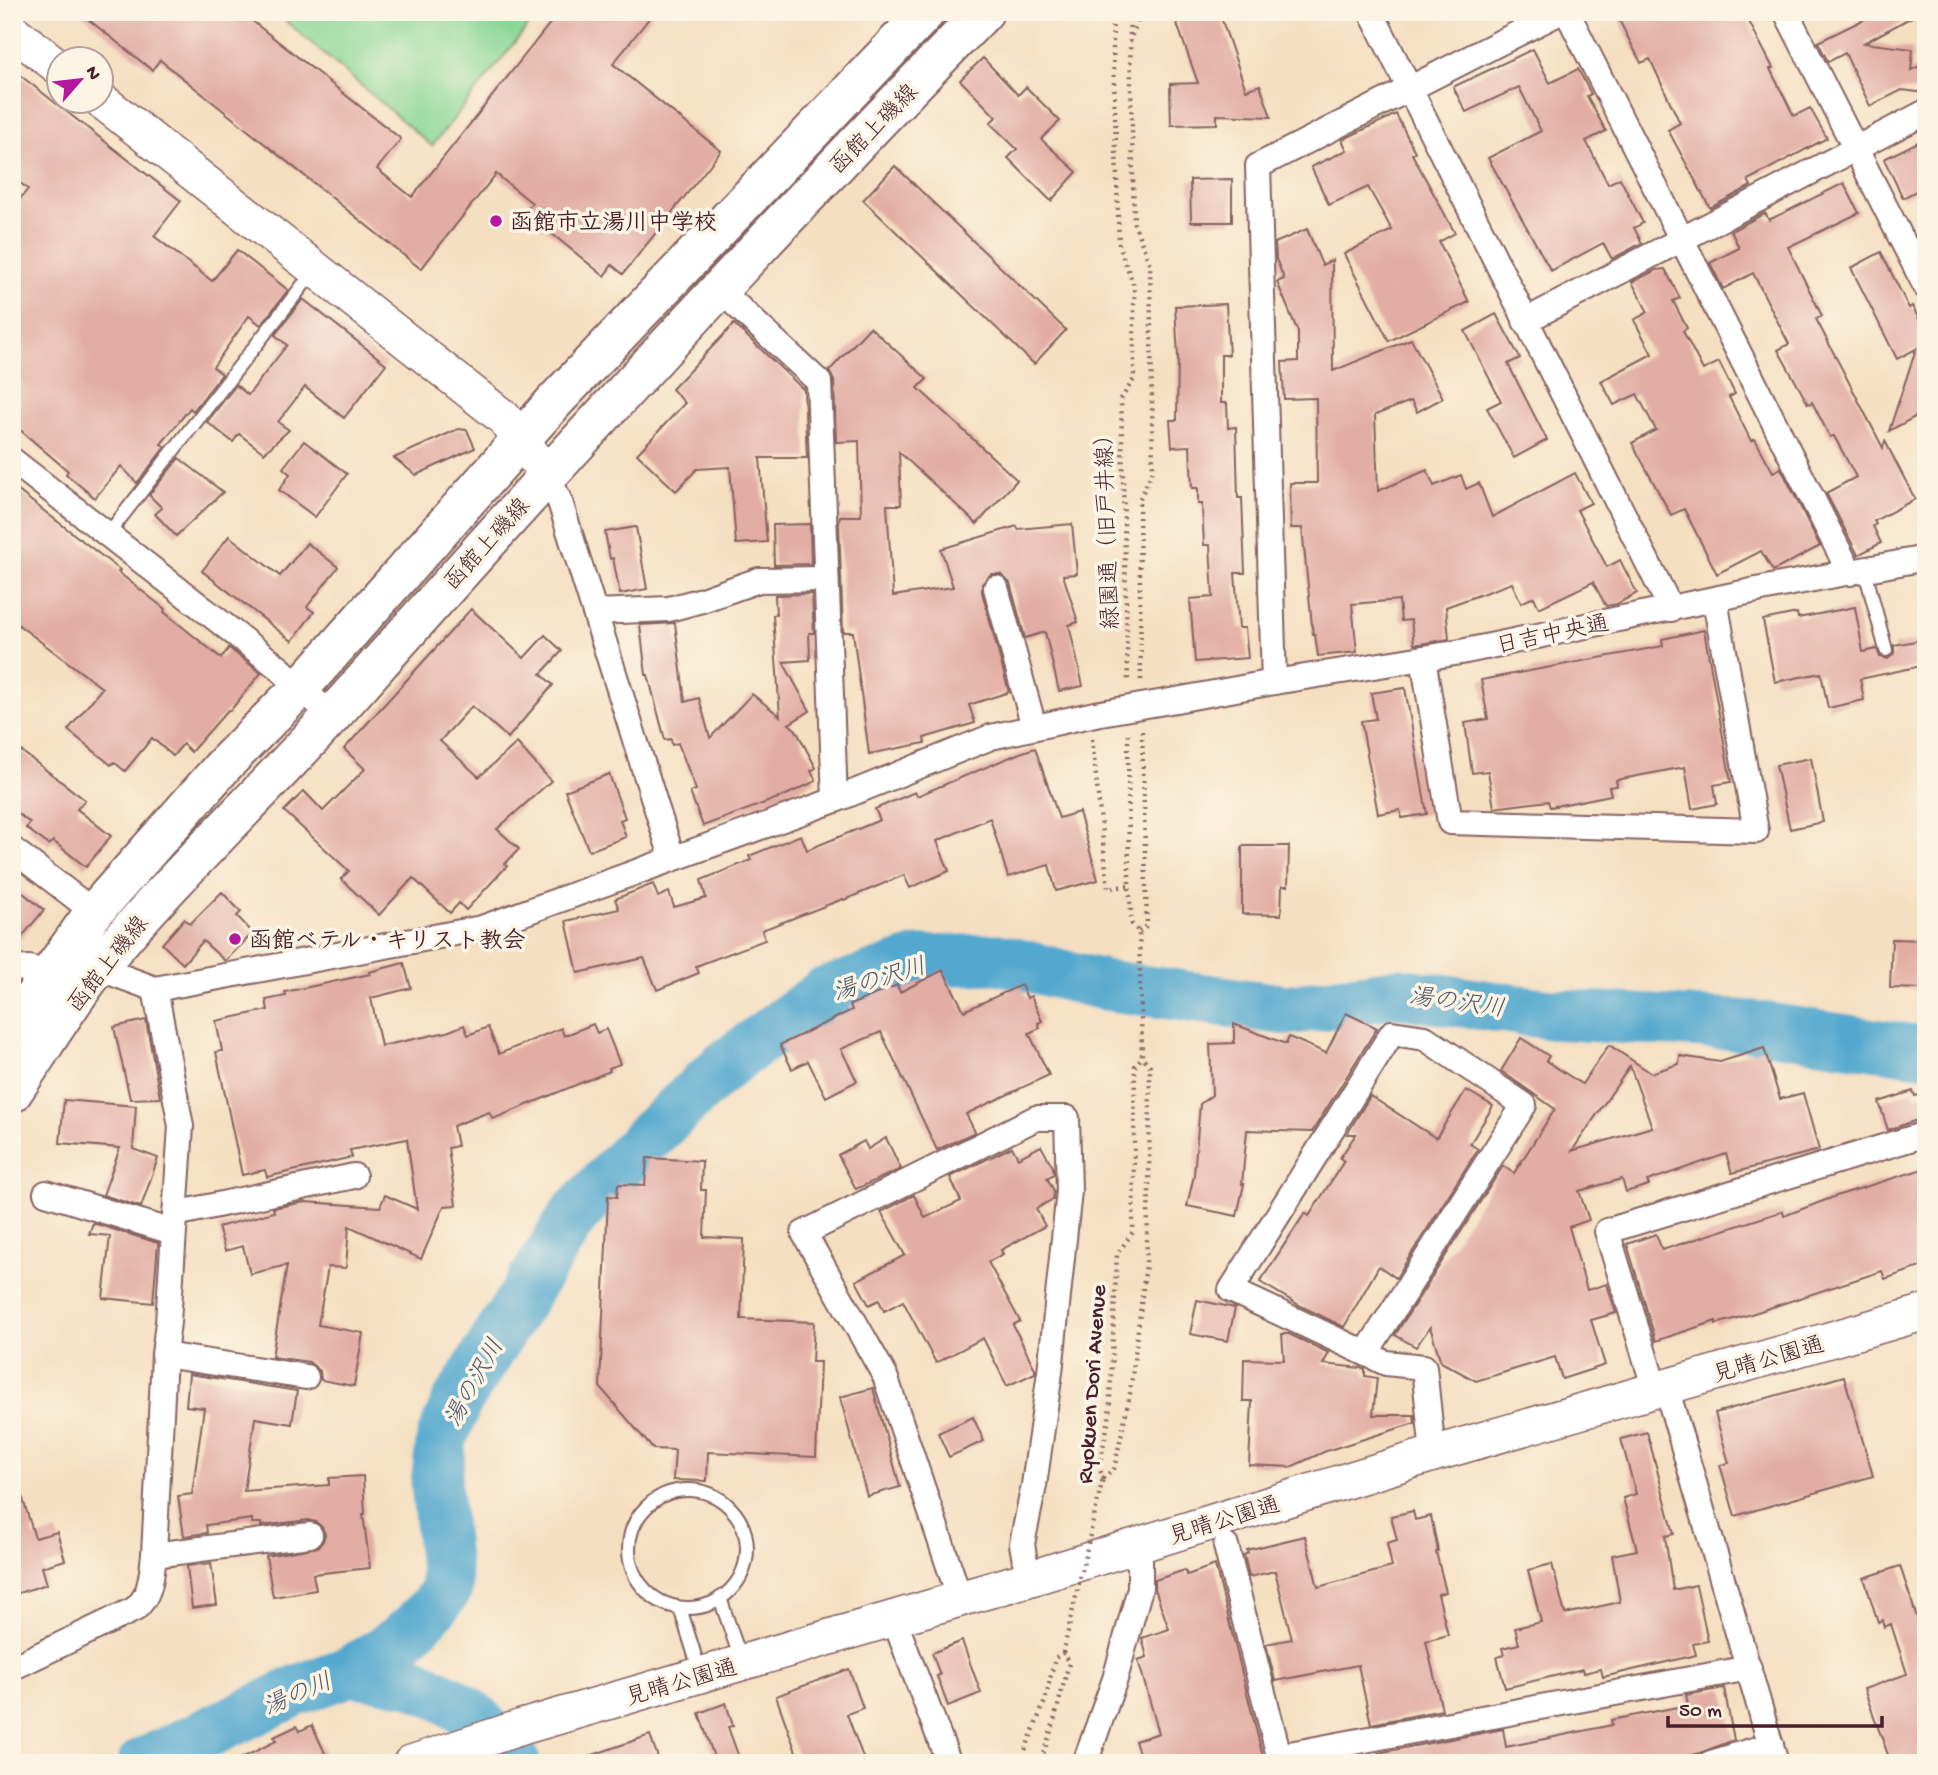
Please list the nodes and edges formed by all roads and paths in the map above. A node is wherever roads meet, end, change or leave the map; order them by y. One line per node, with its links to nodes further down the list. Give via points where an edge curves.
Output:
1 (926, 12): 22 (main road, 函館上磯線)
2 (984, 12): 20 (main road, 函館上磯線)
3 (1112, 12): 38 (path, 緑園通（旧戸井線）, via 1118,246 1134,286 1134,379 1121,399)
4 (1129, 12): 11 (path)
5 (1142, 12): 11 (path)
6 (1371, 12): 13 (street)
7 (1560, 12): 13 (street)
8 (1567, 12): 17 (street)
9 (1786, 12): 16 (street)
10 (12, 31): 12 (street)
11 (1130, 39): 37 (path, via 1134,223 1150,265 1153,471 1139,500)
12 (46, 57)
13 (1410, 88): 21 (street); 35 (street, via 1258,166)
14 (116, 112): 22 (street, via 504,418)
15 (1926, 112): 16 (street)
16 (1855, 148): 17 (street); 19 (street)
17 (1681, 238): 21 (street); 27 (street)
18 (303, 285): 25 (lane)
19 (1926, 287)
20 (720, 290): 24 (main road, 函館上磯線); 28 (street, via 819,382)
21 (1525, 321): 31 (street)
22 (521, 439): 24 (street); 36 (main road, 函館上磯線)
23 (12, 460): 25 (street)
24 (547, 474): 32 (street); 39 (main road, 函館上磯線)
25 (108, 534): 36 (street)
26 (1926, 558): 27 (street, 日吉中央通)
27 (1857, 572): 30 (street, 日吉中央通); 33 (lane)
28 (826, 579): 32 (street, via 759,580 669,609); 44 (street)
29 (996, 587): 42 (street)
30 (1715, 600): 31 (street, 日吉中央通); 34 (street, via 1756,831 1450,821)
31 (1671, 609): 34 (street, 日吉中央通)
32 (595, 612): 46 (street)
33 (1886, 650)
34 (1423, 658): 35 (street, 日吉中央通)
35 (1274, 682): 40 (street, 日吉中央通, bridge)
36 (301, 687): 39 (street); 48 (main road, 函館上磯線, via 224,765)
37 (1141, 688)
38 (1128, 697)
39 (332, 716): 50 (main road, 函館上磯線, via 209,842)
40 (1093, 721): 42 (street, 日吉中央通); 47 (path, via 1108,888)
41 (1128, 724): 47 (path)
42 (1034, 727): 44 (street, 日吉中央通, via 991,737)
43 (1142, 729): 49 (path, via 1147,926)
44 (835, 800): 46 (street, 日吉中央通)
45 (12, 849): 48 (street)
46 (673, 857): 52 (street, 日吉中央通, via 482,928)
47 (1129, 886): 49 (path, via 1132,925)
48 (94, 912): 51 (main road, 函館上磯線)
49 (1139, 932): 54 (path, Ryokuen Dori Avenue)
50 (98, 968): 52 (street); 55 (main road, 函館上磯線)
51 (31, 971): 53 (main road, 函館上磯線)
52 (155, 989): 59 (street, via 181,1126)
53 (12, 1027)
54 (1142, 1057): 66 (path, Ryokuen Dori Avenue, via 1135,1066 1133,1231 1117,1254 1109,1419 1099,1467); 66 (path, via 1150,1066 1146,1264 1130,1394 1114,1469)
55 (12, 1093)
56 (1926, 1135): 64 (street, via 1607,1231)
57 (354, 1176): 59 (street)
58 (46, 1193): 59 (street)
59 (174, 1223): 62 (street)
60 (1926, 1312): 64 (street, 見晴公園通)
61 (1366, 1353): 61 (street, via 1231,1290 1392,1033 1425,1038 1524,1105); 65 (street, via 1385,1363 1424,1367)
62 (164, 1355): 63 (street); 70 (street)
63 (306, 1377)
64 (1661, 1389): 65 (street, 見晴公園通); 79 (street)
65 (1433, 1454): 68 (street, 見晴公園通)
66 (1103, 1478): 76 (path, Ryokuen Dori Avenue, bridge)
67 (310, 1535): 70 (street)
68 (1140, 1544): 71 (street, 見晴公園通); 87 (street, via 1140,1588)
69 (1226, 1546): 82 (street)
70 (154, 1555): 78 (street, via 149,1591 135,1609)
71 (1028, 1579): 73 (street, 見晴公園通); 73 (street, via 1022,1544 1050,1372 1069,1191 1067,1118 1036,1118 804,1233 885,1376)
72 (720, 1598): 74 (lane, via 698,1608); 74 (lane, via 741,1574 746,1556 746,1537 739,1520 711,1495 692,1490 671,1492 639,1515 629,1554 645,1590); 77 (lane)
73 (960, 1599): 75 (street, 見晴公園通)
74 (680, 1608): 80 (lane)
75 (894, 1619): 77 (street, 見晴公園通); 84 (street)
76 (1063, 1653): 85 (path, Ryokuen Dori Avenue, via 1055,1658 1045,1701); 86 (path, via 1069,1663)
77 (742, 1663): 80 (street, 見晴公園通)
78 (12, 1668)
79 (1749, 1668): 81 (street); 82 (street)
80 (701, 1675): 83 (street, 見晴公園通)
81 (1773, 1754): 88 (street)
82 (1280, 1760)
83 (411, 1763)
84 (949, 1763)
85 (1020, 1763)
86 (1040, 1763)
87 (1085, 1763)
88 (1711, 1763)

